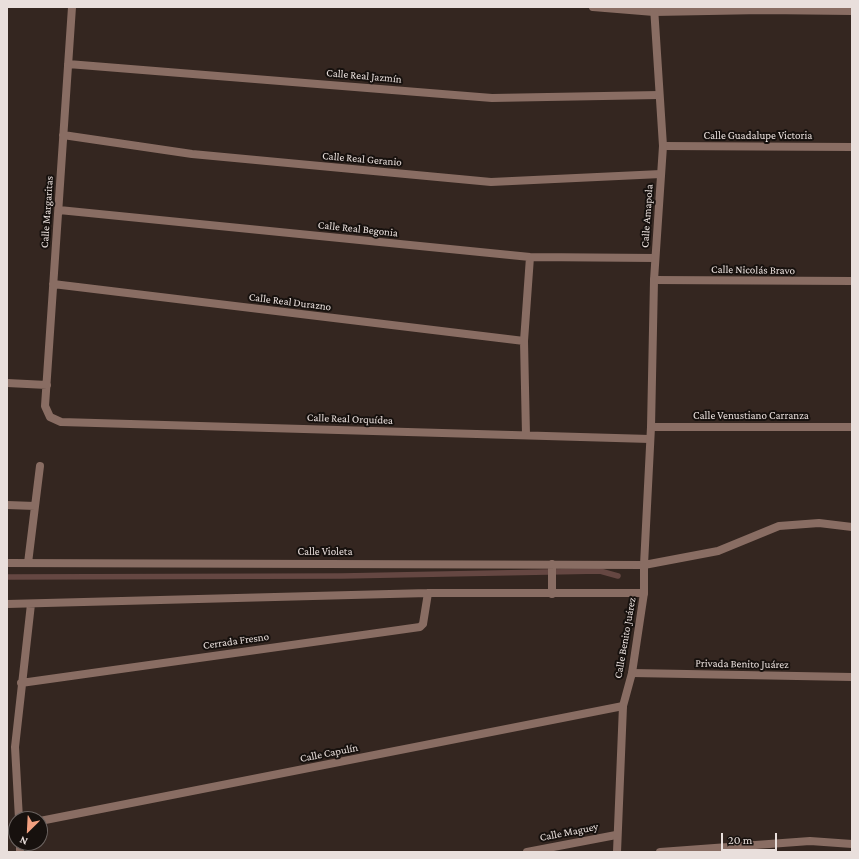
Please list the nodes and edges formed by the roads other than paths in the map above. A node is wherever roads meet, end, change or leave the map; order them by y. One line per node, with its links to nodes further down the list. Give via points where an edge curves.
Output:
1 (72, 7): 6 (street, Calle Margaritas)
2 (593, 7): 4 (street)
3 (763, 8): 4 (street); 5 (street)
4 (654, 9): 7 (street, Calle Amapola)
5 (852, 11)
6 (68, 64): 7 (street, Calle Real Jazmín, via 492,98); 8 (street, Calle Margaritas)
7 (659, 95): 9 (street, Calle Amapola)
8 (62, 134): 11 (street, Calle Real Geranio, via 192,154 491,182); 12 (street, Calle Margaritas)
9 (663, 146): 10 (street, Calle Guadalupe Victoria); 11 (street, Calle Amapola)
10 (852, 147)
11 (661, 174): 14 (street, Calle Amapola)
12 (59, 210): 13 (street, Calle Real Begonia); 17 (street, Calle Margaritas)
13 (530, 257): 14 (street, Calle Real Begonia); 18 (street)
14 (655, 258): 15 (street, Calle Amapola)
15 (654, 280): 16 (street, Calle Nicolás Bravo); 22 (street, Calle Amapola)
16 (852, 282)
17 (53, 284): 18 (street, Calle Real Durazno); 20 (street, Calle Margaritas)
18 (524, 341): 24 (street)
19 (7, 384): 20 (street)
20 (47, 385): 21 (street, Calle Margaritas, via 45,406)
21 (50, 417): 24 (street, Calle Real Orquídea, via 69,423)
22 (651, 427): 23 (street, Calle Venustiano Carranza); 25 (street, Calle Benito Juárez)
23 (852, 427)
24 (526, 435): 25 (street, Calle Real Orquídea)
25 (650, 439): 32 (street, Calle Benito Juárez)
26 (40, 466): 28 (street)
27 (7, 504): 28 (street)
28 (36, 506): 31 (street)
29 (852, 527): 32 (street, Calle Violeta, via 819,523 779,526 718,551)
30 (7, 563): 31 (street, Calle Violeta)
31 (28, 563): 33 (street, Calle Violeta)
32 (644, 565): 33 (street, Calle Violeta); 36 (street, Calle Benito Juárez)
33 (552, 567): 34 (street)
34 (552, 590): 35 (street); 36 (street)
35 (428, 593): 38 (street); 41 (street, Cerrada Fresno, via 424,624 420,627)
36 (644, 593): 39 (street, Calle Benito Juárez)
37 (7, 604): 38 (street)
38 (31, 604): 41 (street)
39 (632, 673): 40 (street, Privada Benito Juárez); 42 (street, Calle Benito Juárez)
40 (852, 677)
41 (21, 683): 43 (street)
42 (623, 706): 45 (street, Calle Capulín); 46 (street, Calle Benito Juárez)
43 (11, 747): 44 (street)
44 (17, 811)
45 (48, 819)
46 (616, 835): 48 (street, Calle Maguey); 49 (street, Calle Benito Juárez)
47 (852, 844): 50 (street, via 810,841)
48 (526, 852)
49 (617, 852)
50 (660, 852)

